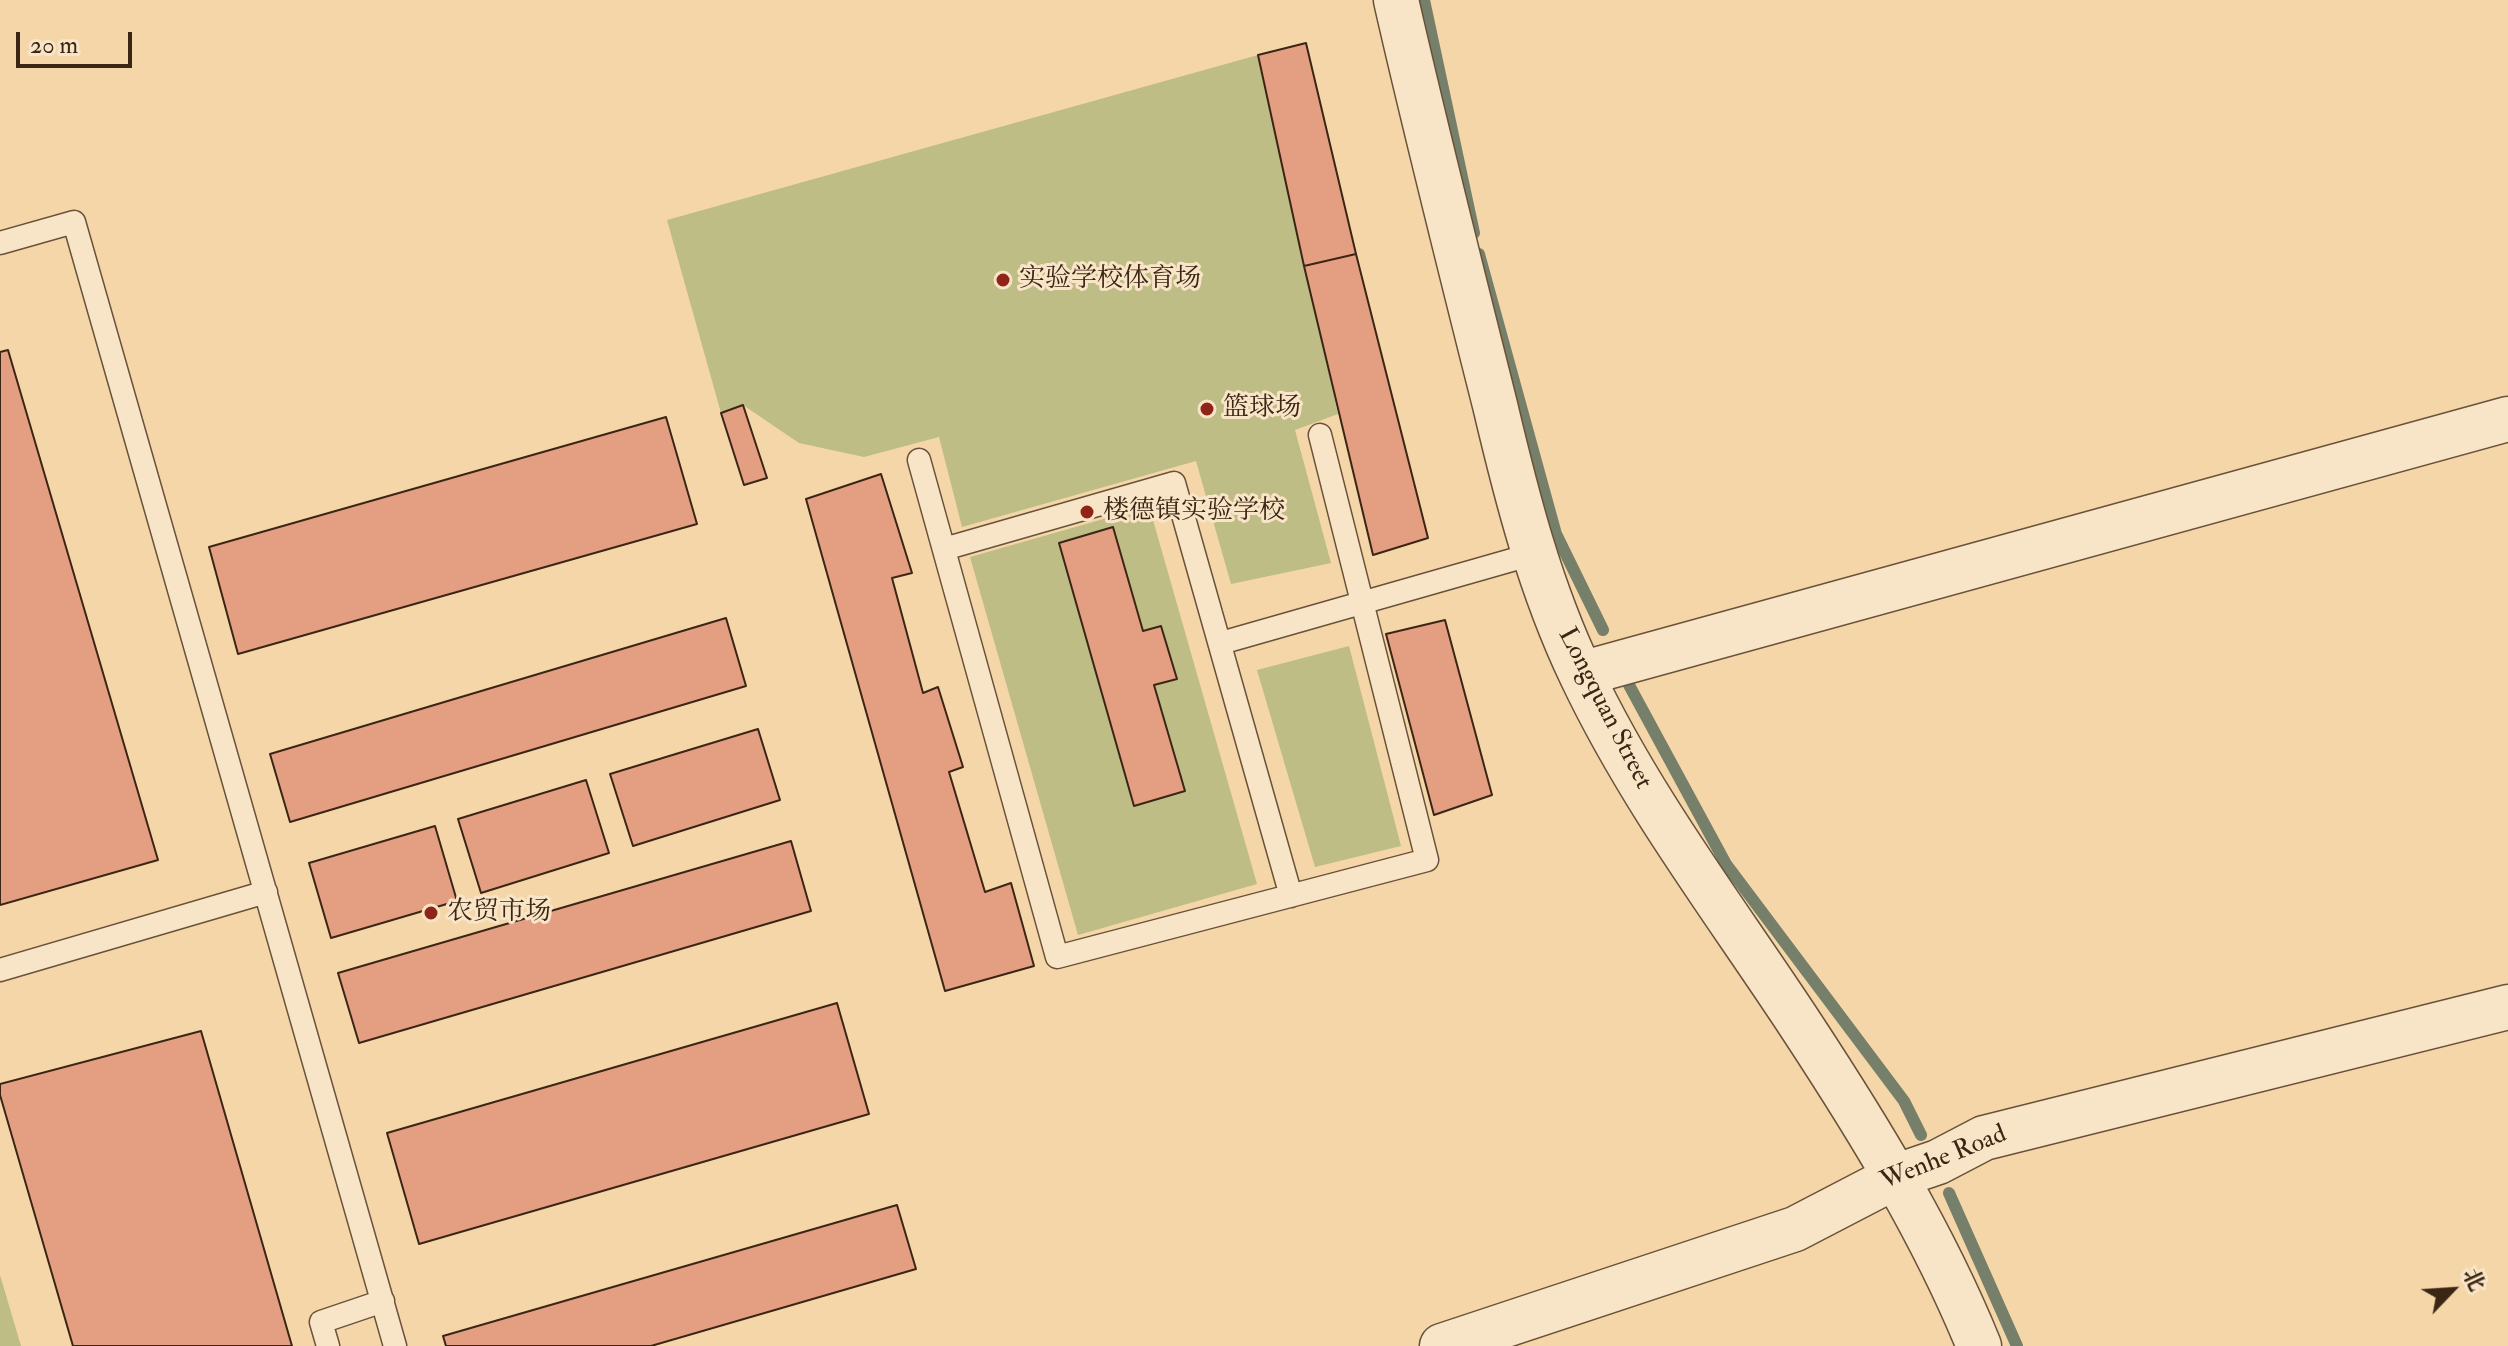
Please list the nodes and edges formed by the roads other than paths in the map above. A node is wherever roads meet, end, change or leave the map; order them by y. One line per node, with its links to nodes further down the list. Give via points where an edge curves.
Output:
1 (1396, 0): 7 (street, Longquan Street, via 1448,228)
2 (0, 243): 11 (lane, via 74,222)
3 (2508, 419): 10 (street)
4 (1320, 435): 8 (lane)
5 (919, 460): 6 (lane)
6 (944, 549): 9 (lane, via 1174,483); 12 (lane, via 1057,957)
7 (1533, 554): 8 (lane); 10 (street, Longquan Street)
8 (1362, 604): 9 (lane); 12 (lane, via 1427,860)
9 (1221, 643): 12 (lane)
10 (1581, 674): 15 (street, Longquan Street, via 1662,822)
11 (266, 892): 13 (lane); 16 (lane)
12 (1291, 896)
13 (0, 970)
14 (2508, 1007): 15 (street, Wenhe Road, via 1984,1138)
15 (1897, 1176): 19 (street, Wenhe Road, via 1795,1229); 20 (street, Longquan Street)
16 (383, 1301): 17 (lane, via 321,1322); 18 (lane)
17 (328, 1346)
18 (395, 1346)
19 (1442, 1346)
20 (1979, 1346)

